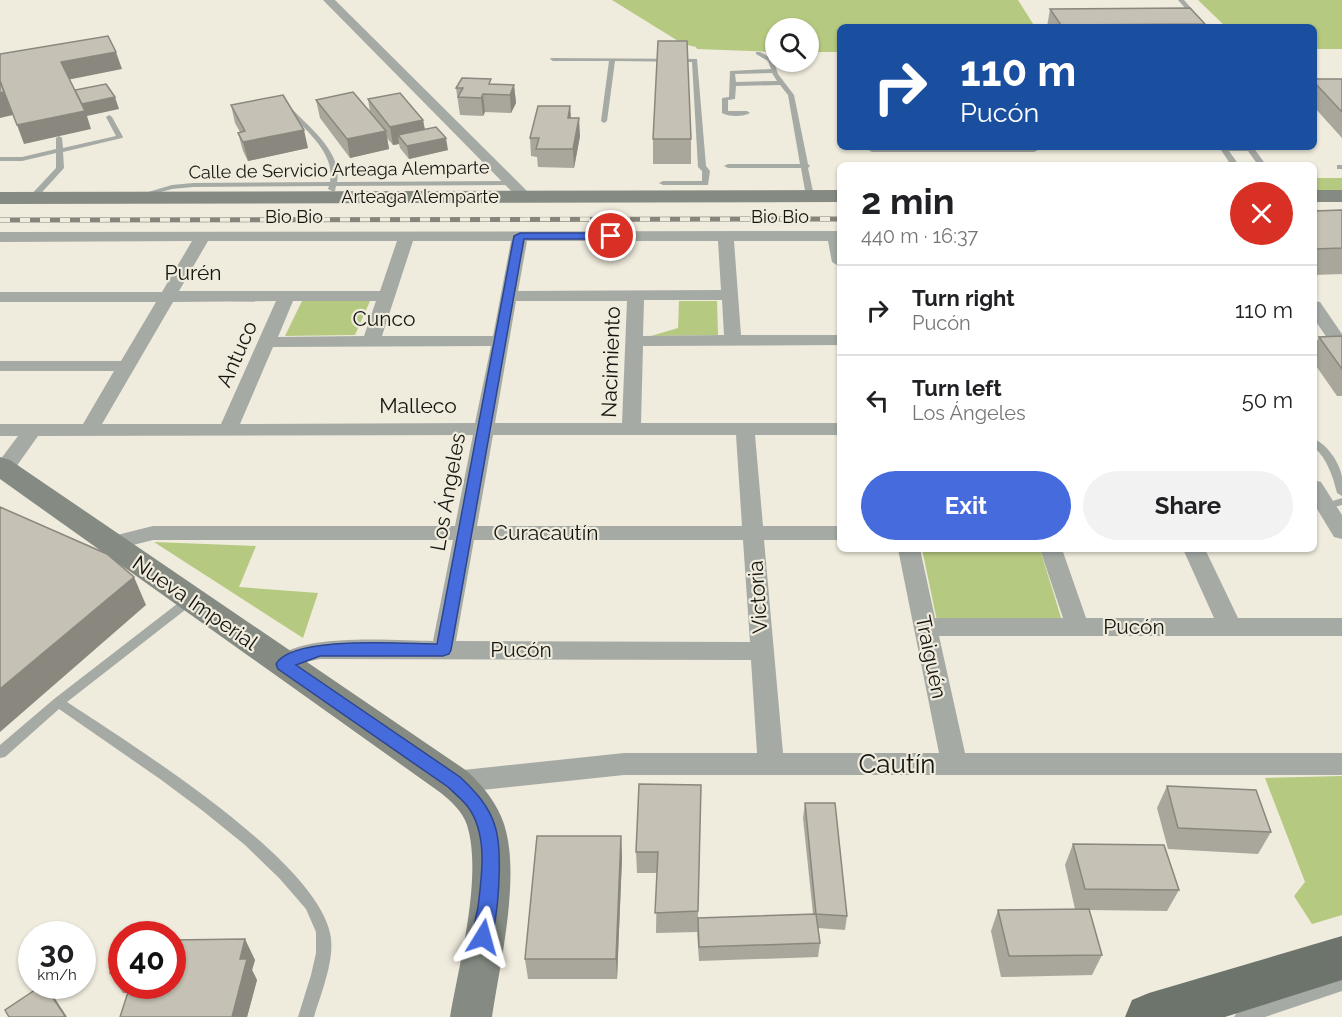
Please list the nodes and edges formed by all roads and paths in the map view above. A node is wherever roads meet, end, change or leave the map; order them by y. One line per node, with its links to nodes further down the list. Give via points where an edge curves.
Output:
1 (329, 0): 25 (street)
2 (1181, 0): 3 (lane)
3 (1202, 24)
4 (758, 53): 5 (lane)
5 (765, 57)
6 (552, 59): 7 (lane)
7 (612, 60): 15 (lane); 27 (lane, via 695,60 705,183)
8 (765, 71): 11 (lane, via 732,72)
9 (776, 72): 10 (lane)
10 (782, 83): 11 (lane); 24 (lane, via 791,95)
11 (734, 84): 13 (lane, via 732,99 725,98 725,113)
12 (289, 109): 28 (lane, via 336,168)
13 (747, 113)
14 (109, 117): 20 (lane, via 120,137)
15 (604, 121)
16 (59, 138): 20 (lane)
17 (872, 150): 18 (lane)
18 (1034, 150)
19 (1251, 150): 22 (lane)
20 (59, 151): 21 (lane); 35 (lane, via 60,168)
21 (0, 159)
22 (1260, 162)
23 (728, 166): 24 (lane)
24 (806, 166): 29 (lane)
25 (510, 183): 28 (lane, Calle de Servicio Arteaga Alemparte); 33 (street)
26 (663, 183): 27 (lane)
27 (684, 190): 29 (main road, Arteaga Alemparte); 33 (main road, Arteaga Alemparte)
28 (332, 191): 33 (main road, Arteaga Alemparte); 35 (main road, Arteaga Alemparte)
29 (810, 196): 30 (main road, Arteaga Alemparte)
30 (837, 196)
31 (1317, 196): 32 (main road)
32 (1342, 196)
33 (525, 197)
34 (0, 198): 35 (main road, Arteaga Alemparte)
35 (32, 198)
36 (520, 236): 37 (street, Bio Bio); 41 (street, Bio Bio); 46 (street, Los Ángeles)
37 (726, 236): 38 (street, Bio Bio); 42 (street)
38 (837, 236)
39 (0, 237): 40 (street, Bio Bio)
40 (203, 237): 41 (street, Bio Bio); 43 (street)
41 (406, 237): 45 (street)
42 (730, 295): 47 (street); 53 (street)
43 (169, 296): 44 (street, Purén); 48 (street, Purén); 59 (street)
44 (287, 296): 45 (street, Purén); 56 (street, Antuco)
45 (386, 296): 57 (street)
46 (509, 296): 47 (street); 51 (street, Los Ángeles)
47 (636, 296): 52 (street, Nacimiento)
48 (0, 297)
49 (1317, 310): 55 (street)
50 (837, 340): 53 (street)
51 (500, 341): 57 (street, Cunco); 65 (street, Los Ángeles)
52 (634, 341): 53 (street); 66 (street, Nacimiento)
53 (733, 341)
54 (1317, 341): 55 (street)
55 (1340, 341)
56 (267, 342): 57 (street, Cunco); 64 (street, Antuco)
57 (371, 342)
58 (0, 366): 59 (street)
59 (127, 366): 63 (street)
60 (837, 429): 67 (street, Malleco)
61 (0, 430): 62 (street, Malleco)
62 (32, 430): 63 (street, Malleco); 69 (street)
63 (90, 430): 64 (street, Malleco)
64 (228, 430): 65 (street, Malleco)
65 (484, 430): 66 (street, Malleco); 73 (street, Los Ángeles)
66 (631, 430): 67 (street, Malleco)
67 (746, 430): 74 (street, Victoria)
68 (1317, 444): 71 (lane, via 1332,463)
69 (2, 468): 76 (main road, Nueva Imperial)
70 (1317, 489): 71 (street)
71 (1337, 500): 72 (street)
72 (1342, 532)
73 (465, 533): 74 (street, Curacautín); 76 (street, Curacautín, via 153,533); 85 (street, Los Ángeles)
74 (753, 533): 75 (street, Curacautín); 86 (street, Victoria)
75 (837, 533)
76 (110, 544): 80 (main road, Nueva Imperial)
77 (910, 552): 81 (street, Traiguén)
78 (1052, 552): 82 (street)
79 (1195, 552): 83 (street)
80 (190, 600): 87 (main road, Nueva Imperial); 88 (lane)
81 (925, 627): 82 (street, Pucón); 91 (street, Traiguén)
82 (1077, 627): 83 (street, Pucón)
83 (1230, 627): 84 (street, Pucón)
84 (1342, 627)
85 (443, 650): 86 (street, Pucón); 87 (street, Pucón, via 320,650)
86 (762, 651): 90 (street, Victoria)
87 (284, 664): 93 (main road, Nueva Imperial)
88 (58, 702): 89 (lane); 96 (lane, via 229,823 296,886 314,909 323,931 324,948)
89 (0, 753)
90 (771, 764): 91 (street, Cautín); 93 (street, Cautín, via 624,764)
91 (954, 764): 92 (street, Cautín)
92 (1342, 764)
93 (454, 782): 97 (main road, Nueva Imperial, via 482,814 490,839 488,897)
94 (1342, 958): 98 (main road)
95 (1342, 984): 99 (lane)
96 (306, 1017)
97 (471, 1017)
98 (1149, 1017)
99 (1242, 1017)

